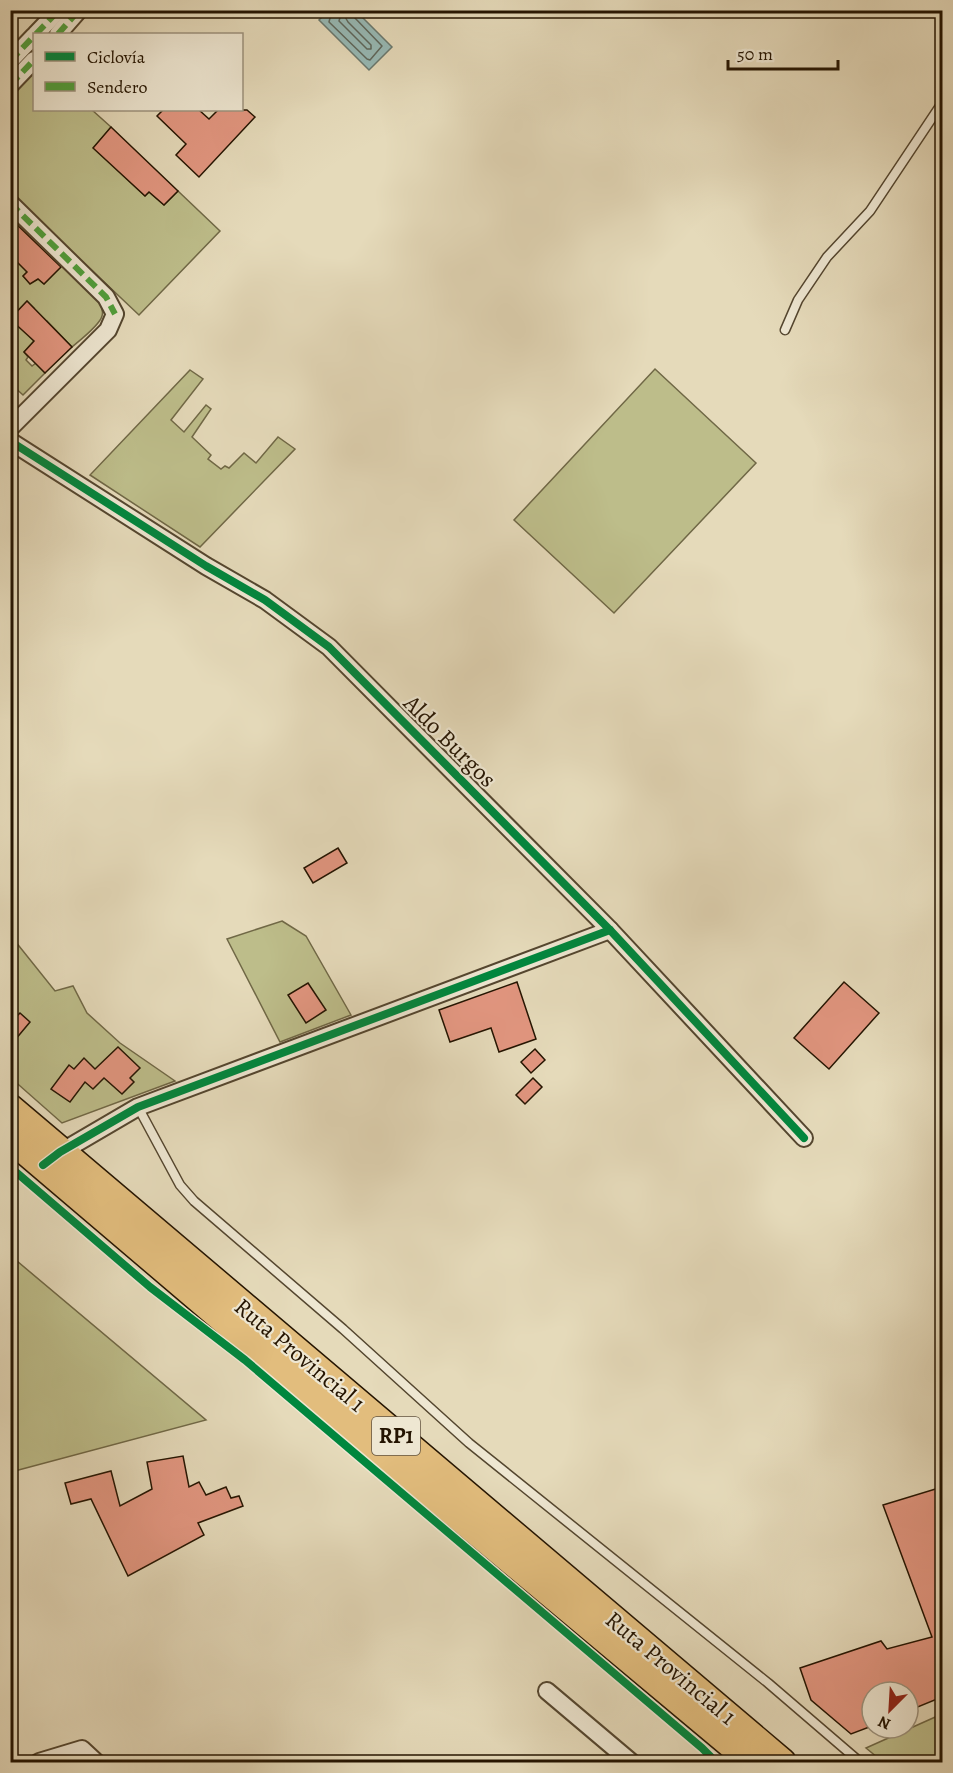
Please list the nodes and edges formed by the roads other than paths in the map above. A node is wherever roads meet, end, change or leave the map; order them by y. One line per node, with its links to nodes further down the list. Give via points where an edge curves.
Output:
1 (59, 10): 3 (street)
2 (79, 10): 4 (street)
3 (37, 33)
4 (58, 33)
5 (33, 37): 6 (street)
6 (10, 61)
7 (33, 61): 8 (street)
8 (10, 85)
9 (942, 103): 11 (lane, via 870,211 827,257 798,300)
10 (10, 203): 12 (street, via 106,297 115,314 108,330)
11 (785, 330)
12 (10, 428)
13 (10, 441): 14 (street, Aldo Burgos, via 266,600 329,647)
14 (610, 930): 15 (street); 18 (street, Aldo Burgos)
15 (138, 1107): 19 (street); 26 (lane, via 180,1185 194,1202 343,1329 468,1443 768,1683)
16 (10, 1108): 17 (main road, Ruta Provincial 1 / RP1)
17 (17, 1138): 19 (main road, Ruta Provincial 1 / RP1)
18 (804, 1138)
19 (52, 1159): 24 (main road, Ruta Provincial 1 / RP1, via 258,1349); 25 (main road, Ruta Provincial 1 / RP1)
20 (547, 1691): 23 (street)
21 (39, 1762): 22 (street, via 82,1749)
22 (96, 1762)
23 (631, 1762)
24 (752, 1762)
25 (782, 1762)
26 (860, 1762)

